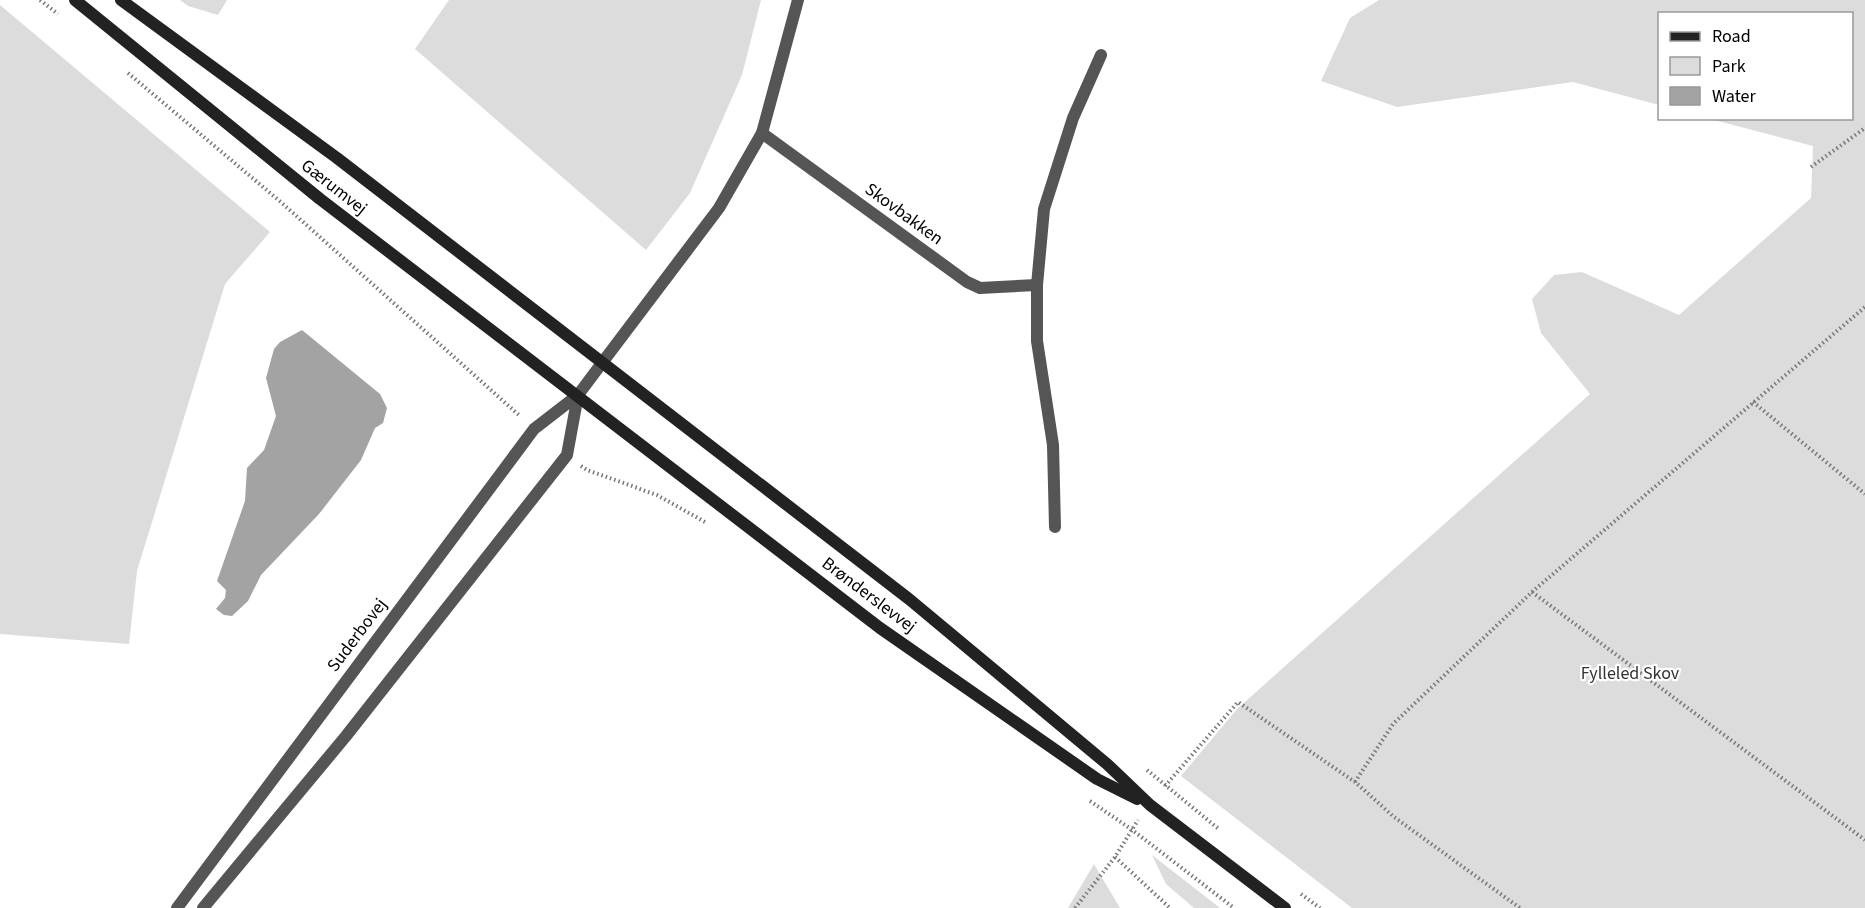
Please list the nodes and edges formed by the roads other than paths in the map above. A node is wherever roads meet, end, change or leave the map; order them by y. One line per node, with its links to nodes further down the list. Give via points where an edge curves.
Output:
1 (75, 0): 8 (main road, Gærumvej, via 320,199)
2 (121, 0): 7 (main road, Gærumvej, via 337,158)
3 (798, 0): 5 (street)
4 (1101, 55): 6 (street, via 1072,118 1044,209)
5 (762, 133): 6 (street, Skovbakken, via 967,282 980,288); 7 (street, via 719,208)
6 (1037, 285): 9 (street, via 1037,341 1053,445)
7 (602, 363): 8 (street, Suderbovej); 10 (main road, Brønderslevvej, via 909,599 1107,764)
8 (578, 395): 10 (main road, Brønderslevvej, via 880,628 1097,779); 11 (street, Suderbovej, via 534,429); 12 (street, Suderbovej, via 567,455 346,736)
9 (1055, 527)
10 (1150, 805): 13 (main road, Brønderslevvej)
11 (177, 908)
12 (203, 908)
13 (1285, 908)

